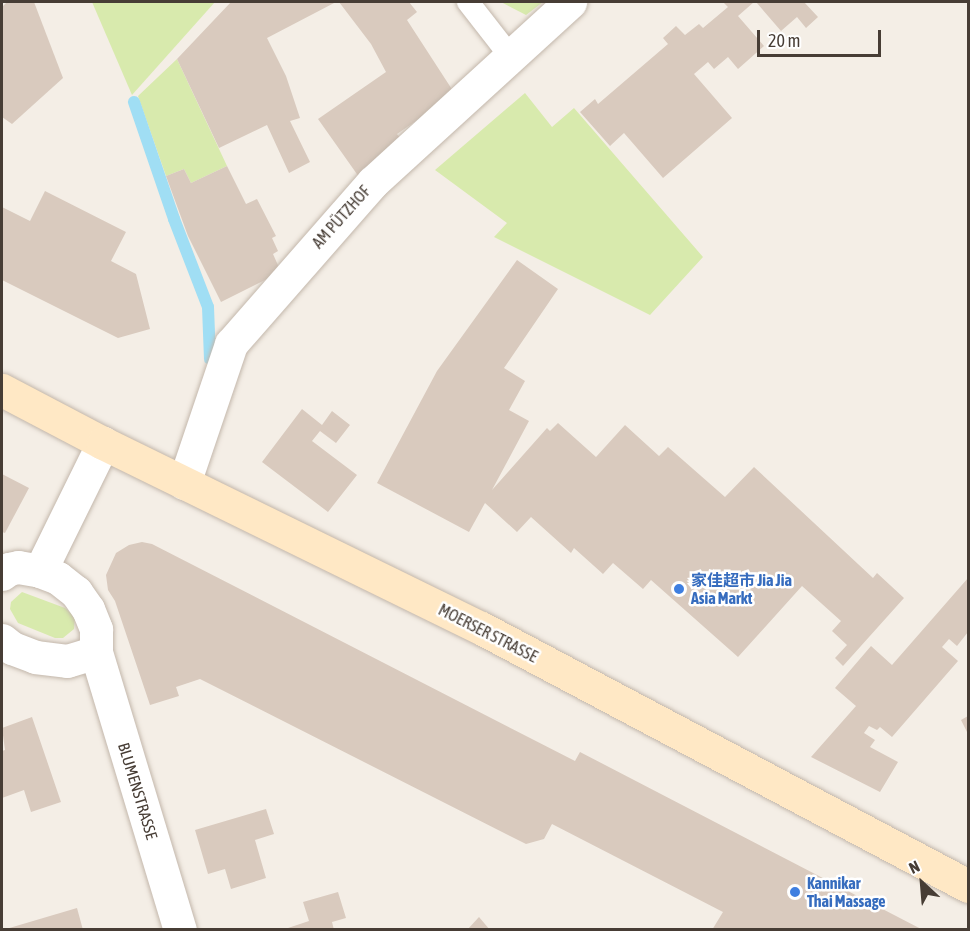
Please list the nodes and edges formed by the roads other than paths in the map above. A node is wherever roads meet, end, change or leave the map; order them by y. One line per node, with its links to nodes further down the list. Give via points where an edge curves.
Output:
1 (468, 2): 3 (lane)
2 (570, 2): 3 (street, AM PÜTZHOF)
3 (510, 56): 6 (street, AM PÜTZHOF, via 327,225 231,344)
4 (2, 390): 5 (main road, MOERSER STRASSE)
5 (103, 443): 6 (main road, MOERSER STRASSE); 7 (street)
6 (184, 483): 11 (main road, MOERSER STRASSE, via 481,628)
7 (40, 571): 8 (street, BLUMENSTRASSE, via 18,567); 10 (street, BLUMENSTRASSE, via 76,592 88,609 96,629)
8 (2, 574)
9 (2, 640): 10 (street, via 35,657 67,661)
10 (96, 652): 12 (street, BLUMENSTRASSE)
11 (969, 886)
12 (180, 930)

